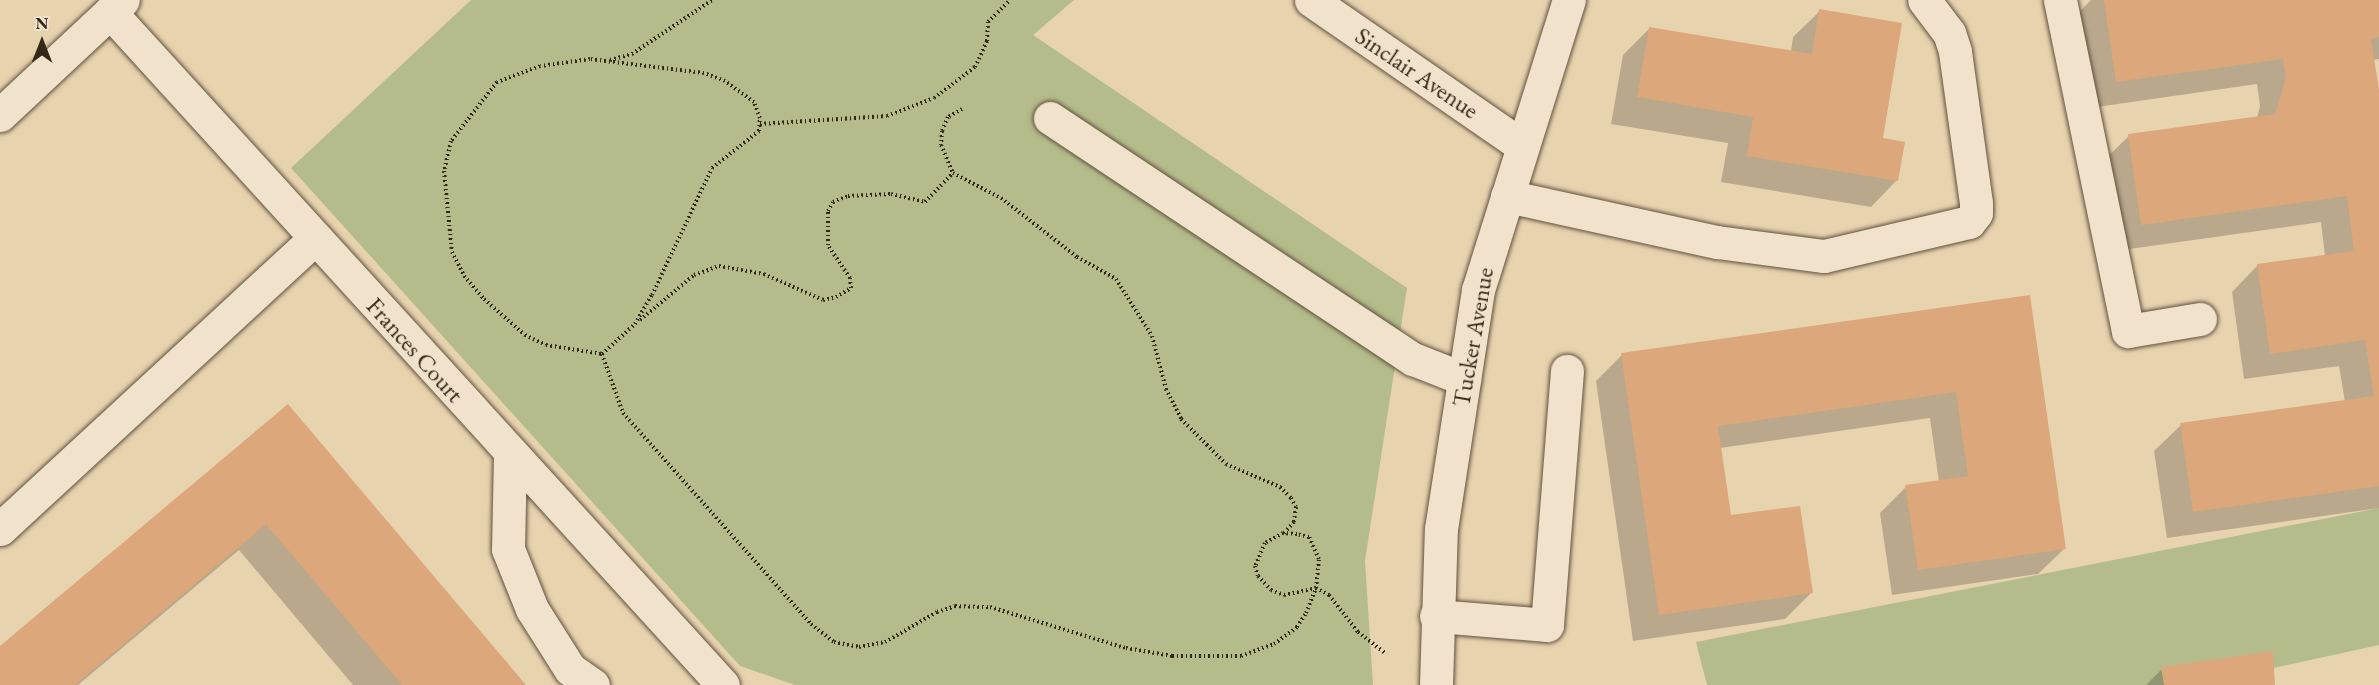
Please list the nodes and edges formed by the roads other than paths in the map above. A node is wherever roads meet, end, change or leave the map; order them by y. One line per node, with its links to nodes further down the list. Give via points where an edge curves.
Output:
1 (1311, 0): 8 (street, Sinclair Avenue)
2 (1569, 0): 8 (street, Tucker Avenue)
3 (1924, 0): 9 (street, via 1949,33 1955,51 1976,204 1973,219 1963,225 1824,256 1716,242)
4 (2060, 0): 11 (street, via 2128,331)
5 (116, 6): 6 (street); 10 (street, Frances Court)
6 (0, 115)
7 (1050, 118): 13 (street, via 1413,359)
8 (1523, 146): 9 (street, Tucker Avenue)
9 (1507, 196): 13 (street, Tucker Avenue, via 1478,290)
10 (314, 239): 14 (street, Frances Court); 15 (street)
11 (2200, 319)
12 (1568, 371): 16 (street, via 1546,625)
13 (1464, 379): 16 (street, Tucker Avenue, via 1441,530)
14 (510, 454): 17 (street, via 508,549 532,609 570,669); 18 (street, Frances Court)
15 (0, 529)
16 (1436, 616): 19 (street, Tucker Avenue)
17 (593, 685)
18 (723, 685)
19 (1436, 685)

